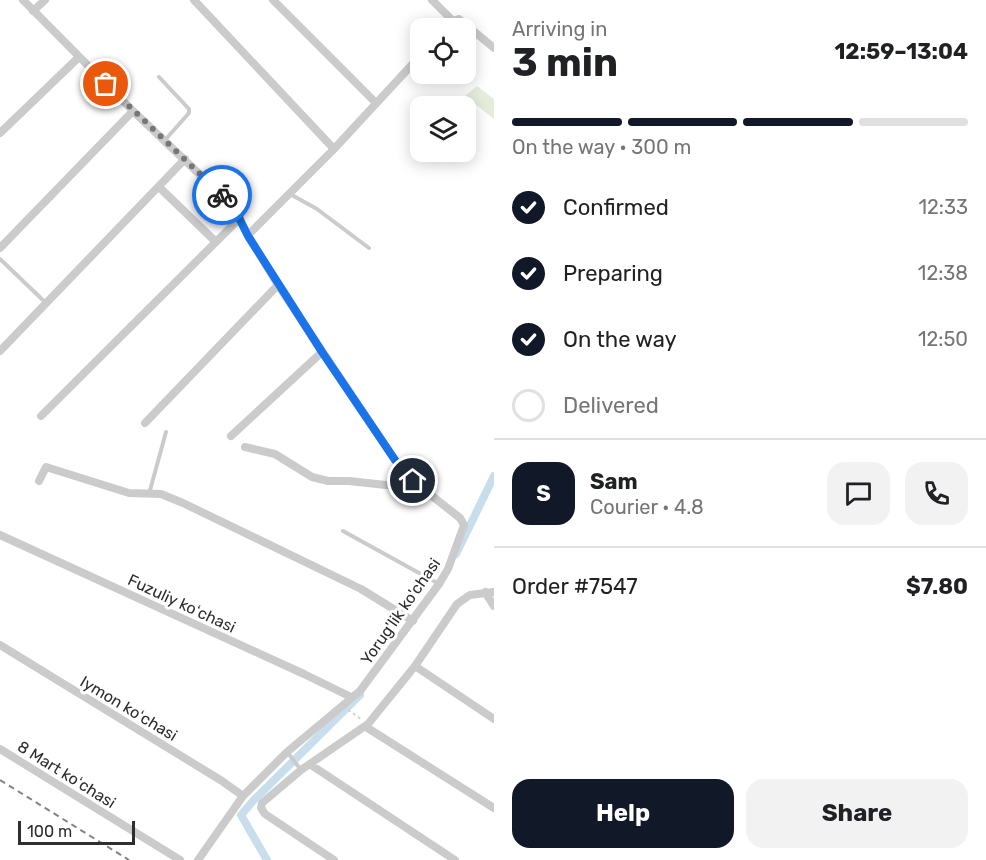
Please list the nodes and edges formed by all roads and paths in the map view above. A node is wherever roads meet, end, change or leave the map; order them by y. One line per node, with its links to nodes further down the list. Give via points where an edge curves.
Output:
1 (23, 0): 6 (street, Yorug'lik ko'chasi)
2 (45, 0): 6 (street)
3 (194, 0): 17 (street)
4 (273, 0): 13 (street)
5 (432, 0): 7 (street)
6 (33, 11): 10 (street, Yorug'lik ko'chasi)
7 (450, 18)
8 (476, 33): 9 (street)
9 (494, 48)
10 (79, 57): 14 (street, Yorug'lik ko'chasi); 15 (street)
11 (410, 67): 13 (street)
12 (159, 77): 16 (lane, via 189,109)
13 (376, 103): 17 (street)
14 (133, 111): 16 (street, Yorug'lik ko'chasi); 24 (street)
15 (0, 133)
16 (165, 140): 18 (street, Yorug'lik ko'chasi)
17 (334, 149): 20 (street)
18 (185, 159): 19 (street); 21 (street, Yorug'lik ko'chasi, via 233,206)
19 (159, 187): 23 (street); 28 (street)
20 (289, 194): 22 (street); 25 (lane, via 317,209)
21 (240, 218): 22 (street, Yorug'lik ko'chasi); 23 (street)
22 (248, 236): 27 (street, Yorug'lik ko'chasi)
23 (216, 242): 31 (street)
24 (0, 248)
25 (369, 248)
26 (0, 259): 28 (lane)
27 (278, 285): 30 (street, Yorug'lik ko'chasi); 32 (street)
28 (47, 304): 29 (street)
29 (0, 351)
30 (322, 352): 34 (street); 37 (street, Yorug'lik ko'chasi)
31 (41, 416)
32 (145, 423)
33 (166, 432): 38 (lane)
34 (231, 436)
35 (245, 447): 37 (street, via 275,454 312,477 328,481 404,487)
36 (39, 481): 38 (street, via 46,467 129,493)
37 (413, 481): 41 (street, Yorug'lik ko'chasi, via 464,525)
38 (149, 494): 44 (street, via 161,494 183,503 303,560)
39 (343, 531): 41 (lane)
40 (0, 535): 47 (street, Fuzuliy koʻchasi)
41 (439, 584): 44 (street, Yorug'lik ko'chasi)
42 (490, 592): 43 (street); 46 (street, via 470,595 457,604)
43 (494, 606)
44 (413, 621): 47 (street, Yorug'lik ko'chasi, via 360,691)
45 (0, 645): 55 (street, Iymon koʻchasi)
46 (415, 666): 49 (street); 50 (street)
47 (351, 697): 48 (street, Yorug'lik ko'chasi)
48 (342, 706): 50 (path); 52 (street, Yorug'lik ko'chasi)
49 (494, 719)
50 (367, 726): 53 (street); 56 (street)
51 (0, 749): 57 (street, 8 Mart koʻchasi)
52 (287, 752): 54 (lane); 55 (street, Yorug'lik ko'chasi)
53 (311, 765): 54 (street); 60 (street)
54 (301, 770): 59 (street, via 269,796 262,811)
55 (243, 796): 58 (street, Yorug'lik ko'chasi)
56 (494, 808)
57 (180, 860)
58 (198, 860)
59 (333, 860)
60 (455, 860)

